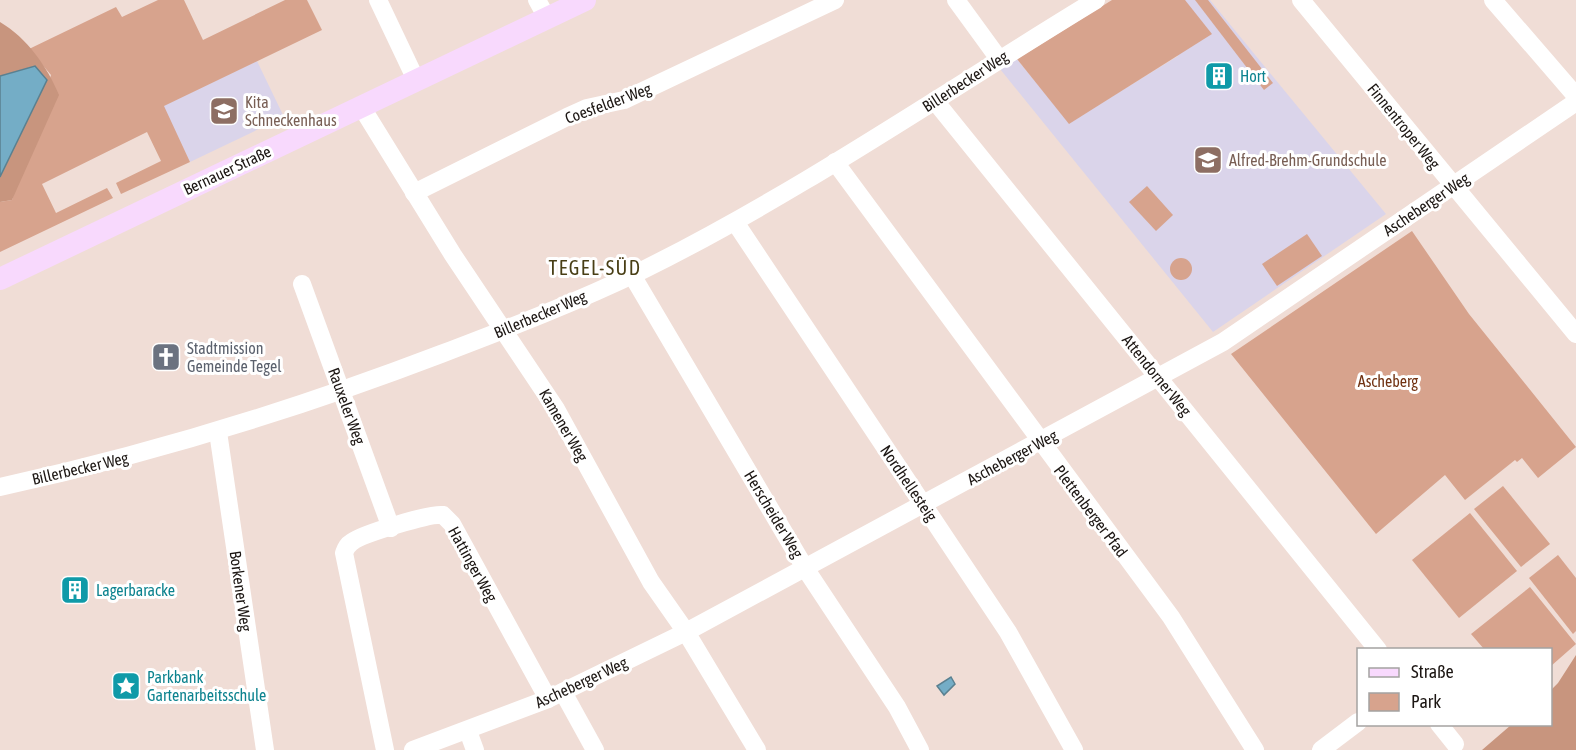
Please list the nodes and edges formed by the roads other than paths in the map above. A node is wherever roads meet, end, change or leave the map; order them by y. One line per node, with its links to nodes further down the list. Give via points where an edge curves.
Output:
1 (378, 0): 10 (street)
2 (585, 0): 8 (main road, Bernauer Straße)
3 (835, 0): 17 (street, Coesfelder Weg, via 624,100 567,117)
4 (956, 0): 9 (street)
5 (1096, 0): 9 (street, Billerbecker Weg)
6 (1301, 0): 16 (street, Finnentroper Weg)
7 (1494, 0): 11 (street)
8 (542, 9): 10 (main road, Bernauer Straße)
9 (999, 59): 12 (street, Billerbecker Weg)
10 (416, 80): 14 (main road, Bernauer Straße)
11 (1576, 96)
12 (935, 100): 15 (street, Billerbecker Weg); 24 (street, Attendorner Weg)
13 (1576, 102): 16 (street, Ascheberger Weg)
14 (362, 106): 17 (street, Kamener Weg); 20 (main road, Bernauer Straße)
15 (835, 162): 18 (street, Billerbecker Weg); 27 (street, Plettenberger Pfad)
16 (1453, 185): 23 (street, Finnentroper Weg); 24 (street, Ascheberger Weg, via 1223,342)
17 (414, 193): 22 (street, Kamener Weg)
18 (735, 222): 19 (street, Billerbecker Weg); 29 (street, Nordhellesteig)
19 (632, 275): 22 (street, Billerbecker Weg); 31 (street, Herscheider Weg)
20 (0, 279)
21 (302, 284): 25 (street, Rauxeler Weg)
22 (502, 331): 25 (street, Billerbecker Weg); 32 (street, Kamener Weg, via 556,409 651,582)
23 (1576, 334)
24 (1159, 378): 27 (street, Ascheberger Weg); 33 (street, Attendorner Weg)
25 (341, 392): 26 (street, Billerbecker Weg); 30 (street, Rauxeler Weg)
26 (218, 432): 28 (street, Billerbecker Weg, via 135,456); 39 (street, Borkener Weg)
27 (1040, 443): 29 (street, Ascheberger Weg); 47 (street, Plettenberger Pfad, via 1171,617)
28 (1, 484)
29 (923, 504): 31 (street, Ascheberger Weg); 46 (street, Nordhellesteig, via 1027,662)
30 (392, 528): 34 (street, Hattinger Weg, via 436,513 447,518); 40 (street, Hattinger Weg, via 350,543 344,561)
31 (805, 568): 32 (street, Ascheberger Weg); 45 (street, Herscheider Weg, via 897,706)
32 (686, 632): 34 (street, Ascheberger Weg); 44 (street, Kamener Weg)
33 (1376, 648)
34 (555, 695): 37 (street, Ascheberger Weg); 43 (street, Hattinger Weg)
35 (1357, 723): 48 (street)
36 (1441, 726): 38 (street)
37 (468, 730): 41 (street, Ascheberger Weg); 42 (street)
38 (1455, 744)
39 (265, 750)
40 (385, 750)
41 (413, 750)
42 (475, 750)
43 (595, 750)
44 (757, 750)
45 (920, 750)
46 (1074, 750)
47 (1255, 750)
48 (1321, 750)

